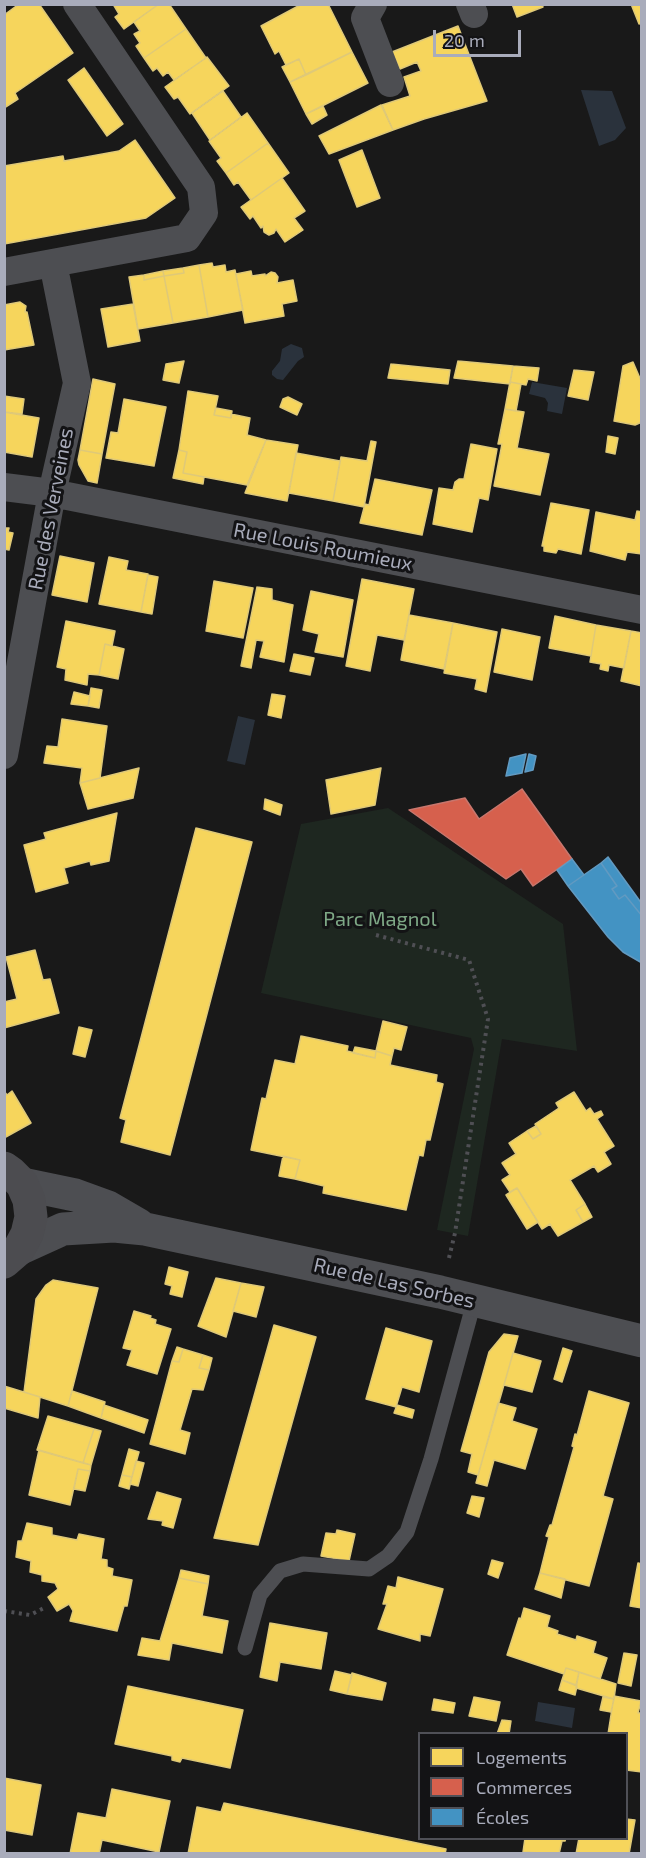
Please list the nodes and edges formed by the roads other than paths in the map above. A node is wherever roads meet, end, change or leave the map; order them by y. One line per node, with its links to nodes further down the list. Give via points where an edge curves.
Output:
1 (77, 4): 4 (street, via 201,187 204,213 187,238)
2 (373, 4): 3 (street, via 365,18)
3 (390, 83)
4 (53, 263): 5 (street); 7 (street, Rue des Verveines, via 77,383)
5 (4, 272)
6 (4, 487): 7 (street, Rue Louis Roumieux)
7 (52, 494): 8 (street, Rue Louis Roumieux); 9 (street, Rue des Verveines)
8 (642, 610)
9 (4, 755)
10 (13, 1176): 11 (street, Rue de Las Sorbes, via 108,1207); 12 (main road, via 29,1200 31,1217 27,1234)
11 (146, 1229): 12 (street, Rue de Las Sorbes, via 63,1229); 13 (street, Rue de Las Sorbes)
12 (12, 1255)
13 (474, 1302): 14 (street, Rue de Las Sorbes); 15 (lane, via 407,1532 388,1556 369,1569 303,1564 280,1571 260,1595)
14 (642, 1341)
15 (245, 1648)

